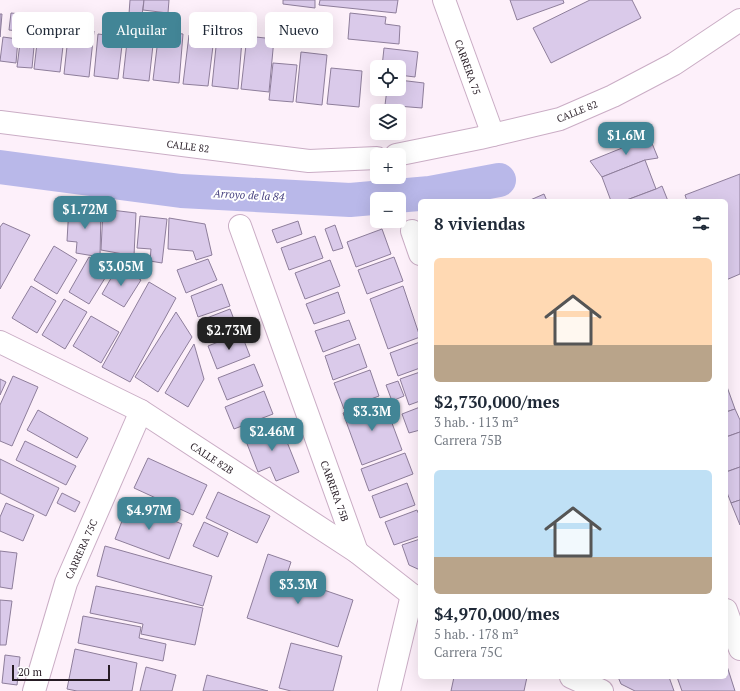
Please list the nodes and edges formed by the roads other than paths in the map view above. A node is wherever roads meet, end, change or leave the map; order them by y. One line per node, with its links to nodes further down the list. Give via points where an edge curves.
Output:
1 (444, 0): 4 (street, CARRERA 75)
2 (740, 20): 4 (street, CALLE 82, via 674,64 613,96 560,119)
3 (0, 122): 6 (street, CALLE 82, via 309,161)
4 (493, 135): 5 (street, CALLE 82)
5 (406, 153)
6 (370, 158)
7 (240, 226): 12 (street, CARRERA 75B)
8 (412, 231): 9 (street)
9 (418, 248)
10 (0, 342): 11 (street, CALLE 82B)
11 (141, 411): 12 (street, CALLE 82B); 17 (street, CARRERA 75C, via 66,583)
12 (357, 552): 13 (street, CALLE 82B)
13 (416, 597): 18 (street)
14 (728, 616): 15 (street)
15 (740, 650)
16 (575, 679): 19 (street)
17 (34, 691)
18 (389, 691)
19 (602, 691)

